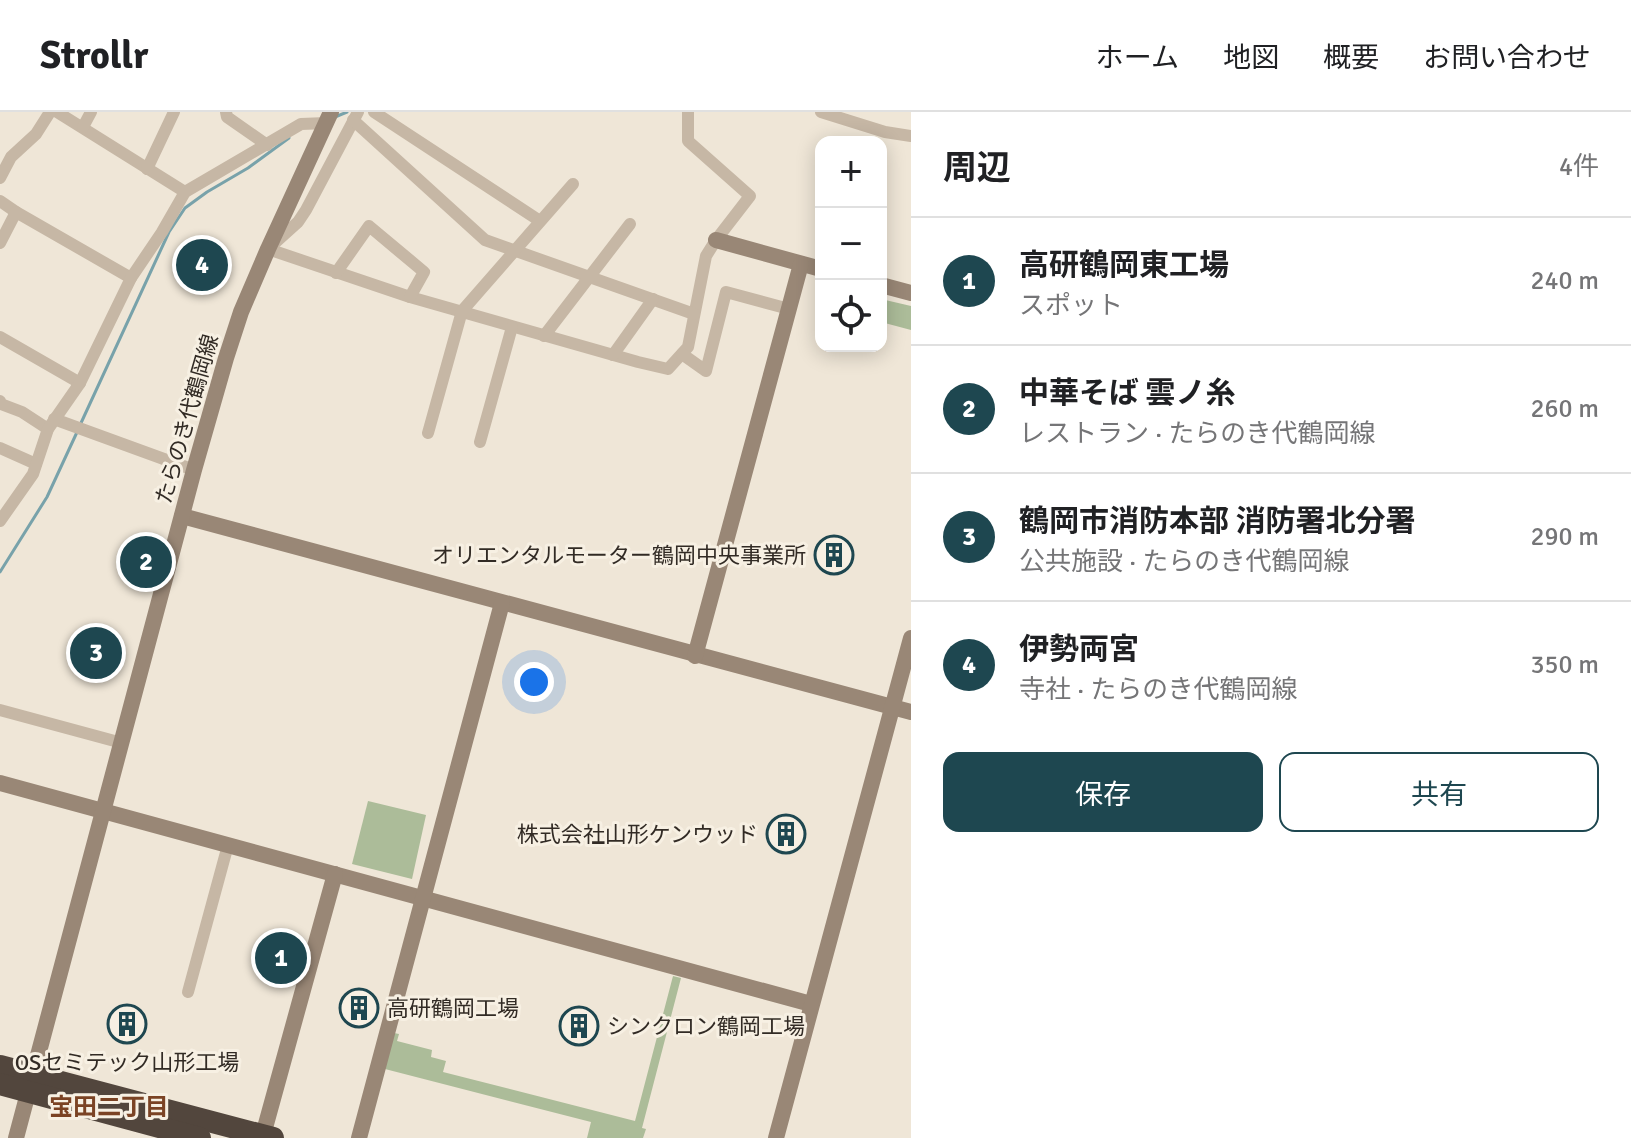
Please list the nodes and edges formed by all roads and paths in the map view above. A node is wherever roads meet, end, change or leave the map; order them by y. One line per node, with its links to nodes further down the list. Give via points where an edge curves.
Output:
1 (50, 112): 15 (street)
2 (57, 112): 11 (street)
3 (91, 112): 11 (street)
4 (174, 112): 14 (street)
5 (226, 112): 13 (street)
6 (374, 112): 20 (street)
7 (688, 112): 22 (street, via 688,141 750,196)
8 (821, 112): 12 (street)
9 (355, 116): 24 (street, via 306,210); 25 (street, via 485,240)
10 (329, 118): 13 (street, via 301,124); 24 (street, たらのき代鶴岡線)
11 (83, 127): 14 (street)
12 (911, 136)
13 (267, 145): 17 (street)
14 (147, 169): 17 (street)
15 (0, 178)
16 (573, 184): 20 (street)
17 (185, 192): 30 (street)
18 (0, 201): 19 (street)
19 (16, 212): 23 (street); 30 (street)
20 (540, 221): 25 (street)
21 (630, 224): 29 (street)
22 (716, 240): 26 (street); 37 (street, via 706,256)
23 (0, 243)
24 (268, 249): 28 (street); 50 (street, たらのき代鶴岡線, via 237,323)
25 (515, 251): 29 (street); 36 (street)
26 (801, 264): 27 (street); 35 (street)
27 (815, 268)
28 (336, 273): 33 (street); 33 (street, via 369,226 424,272)
29 (589, 277): 34 (street); 39 (street)
30 (131, 278): 43 (street)
31 (887, 287): 32 (street)
32 (911, 293)
33 (410, 297): 36 (street)
34 (653, 299): 37 (street); 42 (street)
35 (789, 309): 41 (street, via 726,292 706,371); 55 (street)
36 (462, 311): 38 (street); 46 (street)
37 (694, 314): 41 (street)
38 (512, 327): 39 (street); 47 (street)
39 (544, 336): 42 (street)
40 (0, 337): 43 (street)
41 (682, 354): 42 (street, via 668,369)
42 (613, 355)
43 (80, 383): 45 (street)
44 (0, 401): 45 (street)
45 (51, 424): 49 (street); 50 (street)
46 (428, 433)
47 (480, 442)
48 (0, 448): 49 (street)
49 (36, 464): 52 (street)
50 (194, 470): 51 (street, たらのき代鶴岡線)
51 (182, 516): 53 (street); 59 (street, たらのき代鶴岡線)
52 (0, 521)
53 (502, 603): 55 (street); 64 (street)
54 (911, 638): 56 (street)
55 (695, 656): 56 (street)
56 (893, 708): 58 (street); 66 (street)
57 (0, 710): 59 (street)
58 (911, 712)
59 (122, 743): 61 (street, たらのき代鶴岡線)
60 (0, 783): 61 (street)
61 (104, 811): 62 (street); 68 (street, たらのき代鶴岡線)
62 (228, 845): 63 (street); 65 (street)
63 (335, 874): 64 (street); 70 (street)
64 (424, 898): 66 (street); 73 (street)
65 (188, 992)
66 (811, 1004): 74 (street)
67 (0, 1066): 68 (highway)
68 (31, 1083): 69 (highway); 70 (highway); 71 (street, たらのき代鶴岡線); 72 (highway)
69 (0, 1084)
70 (268, 1137)
71 (16, 1138)
72 (200, 1138)
73 (359, 1138)
74 (776, 1138)

